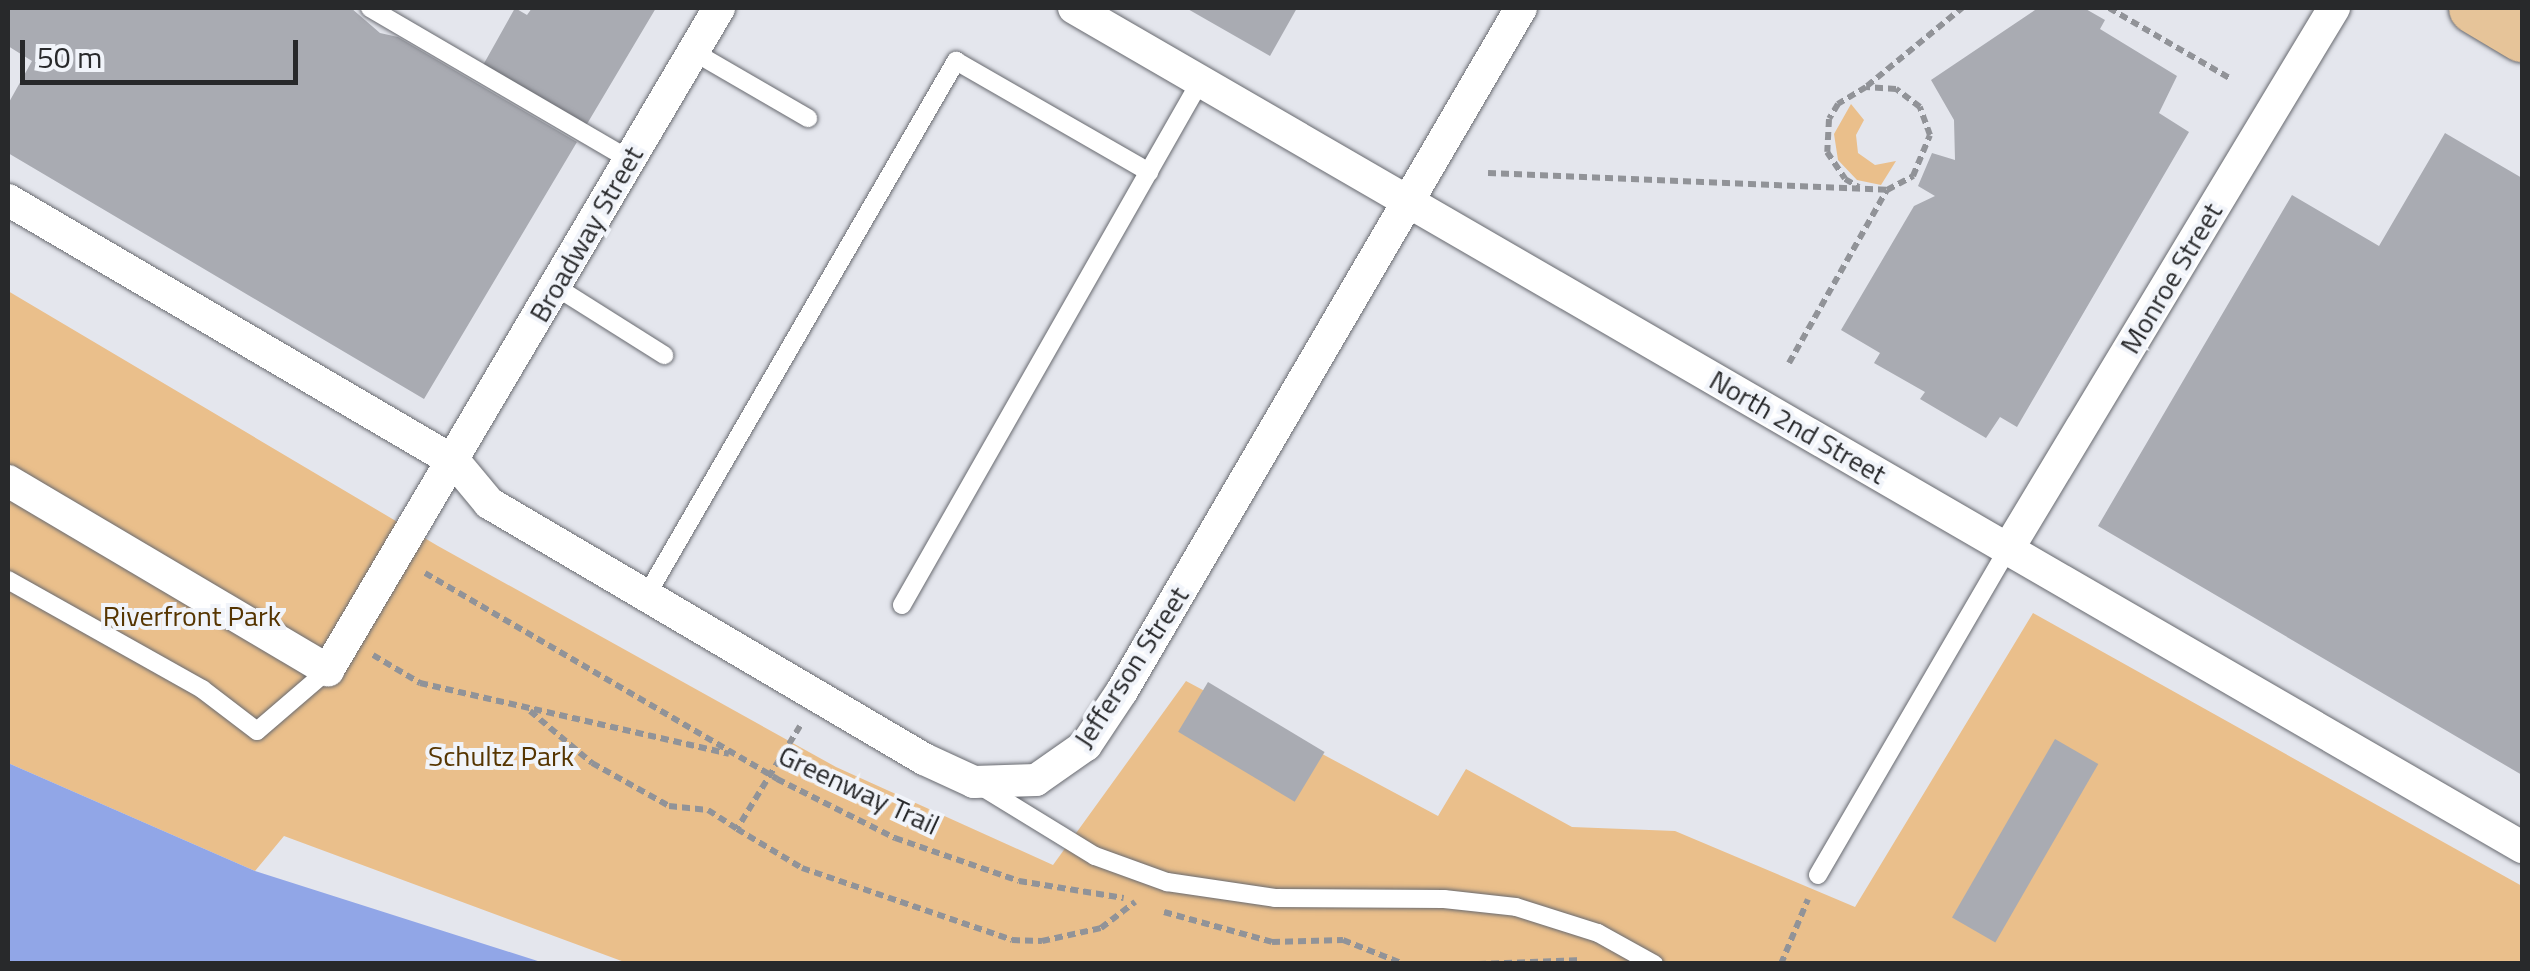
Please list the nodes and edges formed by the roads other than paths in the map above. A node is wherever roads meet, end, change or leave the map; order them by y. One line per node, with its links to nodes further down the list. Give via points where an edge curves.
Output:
1 (370, 8): 11 (lane)
2 (719, 8): 8 (street, Broadway Street)
3 (1074, 8): 9 (street, North 2nd Street)
4 (1522, 8): 14 (street, Jefferson Street)
5 (2334, 8): 19 (street, Monroe Street)
6 (2475, 8): 7 (main road)
7 (2522, 36)
8 (694, 52): 10 (lane); 11 (street, Broadway Street)
9 (1201, 80): 12 (lane); 14 (street, North 2nd Street)
10 (808, 118)
11 (628, 160): 15 (street, Broadway Street)
12 (1148, 172): 21 (lane, via 956,61); 22 (lane)
13 (8, 200): 17 (street)
14 (1408, 200): 19 (street, North 2nd Street); 24 (street, Jefferson Street, via 1086,745 1036,780)
15 (556, 288): 16 (lane); 17 (street, Broadway Street)
16 (664, 355)
17 (456, 462): 21 (street, via 482,498); 23 (street, Broadway Street)
18 (8, 481): 23 (street)
19 (2008, 548): 25 (street, North 2nd Street); 26 (lane)
20 (8, 580): 23 (lane, via 202,689 257,731)
21 (645, 598): 24 (street)
22 (902, 605)
23 (328, 670)
24 (974, 782): 27 (lane, via 1095,856 1167,882 1275,898 1444,899 1516,907 1598,933)
25 (2522, 847)
26 (1818, 875)
27 (1654, 964)

